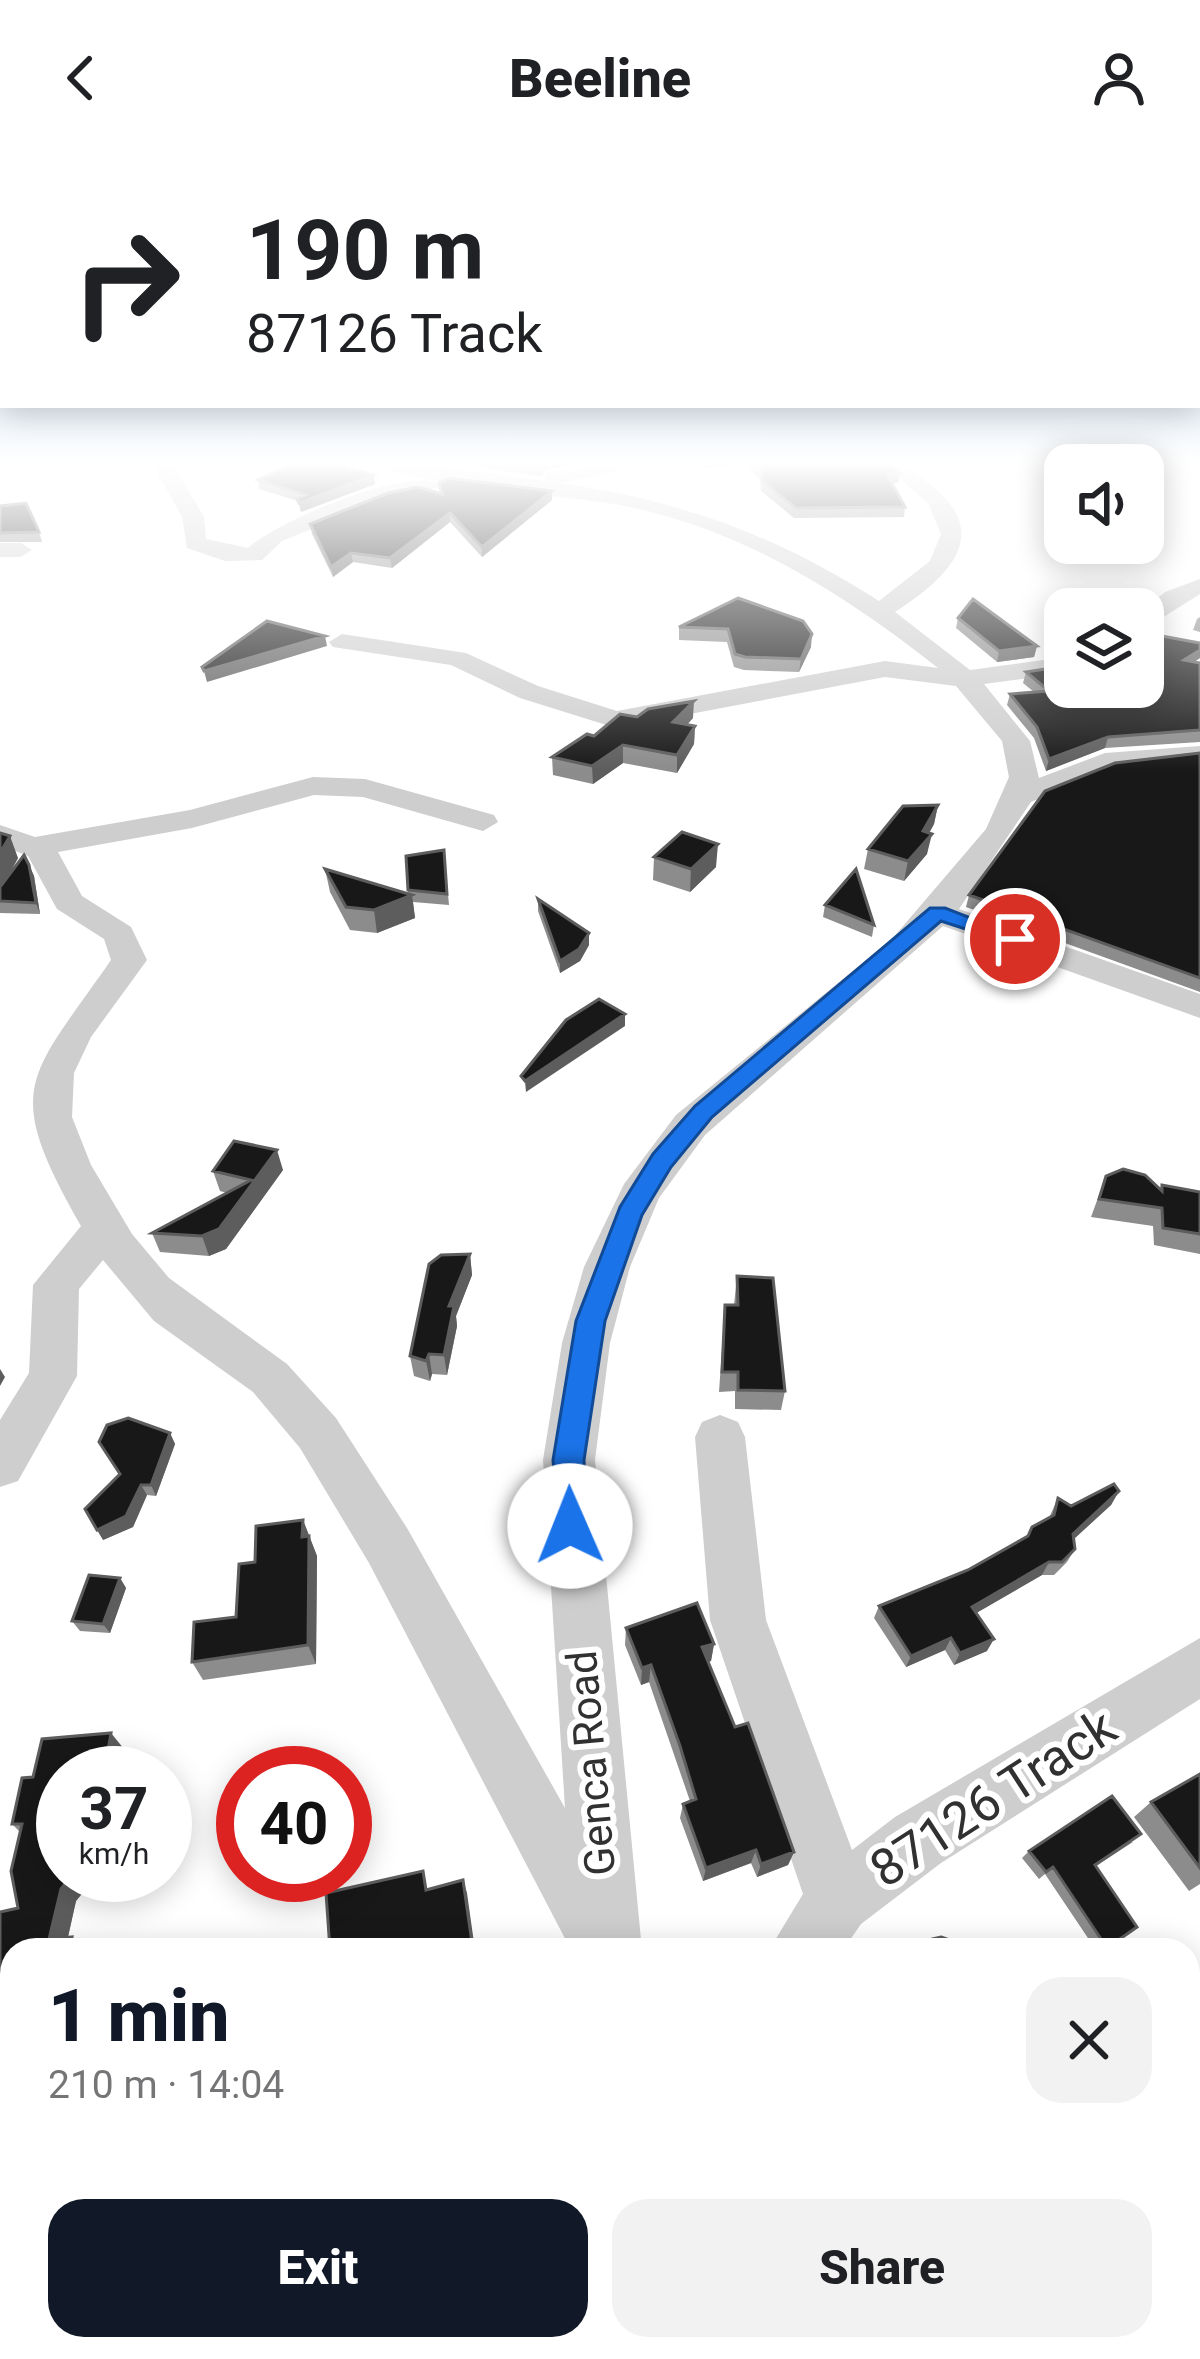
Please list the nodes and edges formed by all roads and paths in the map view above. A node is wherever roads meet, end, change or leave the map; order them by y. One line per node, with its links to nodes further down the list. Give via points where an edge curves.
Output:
1 (796, 565): 5 (street)
2 (941, 565): 5 (street)
3 (1200, 586): 4 (street)
4 (1164, 609)
5 (877, 613): 8 (street)
6 (342, 642): 8 (street, via 457,658 616,720 885,669)
7 (1044, 669): 8 (street)
8 (971, 681): 10 (street, via 1021,753)
9 (1200, 755): 10 (street, via 1105,762)
10 (1019, 796): 13 (street, Genca Road)
11 (483, 822): 12 (street, via 365,788 313,786 192,819)
12 (18, 840): 15 (street, via 69,902 129,949 51,1079 61,1148)
13 (938, 913): 14 (street); 21 (street, Genca Road, via 704,1112 629,1214 604,1273 577,1380 569,1460)
14 (1200, 1007)
15 (106, 1225): 17 (street, via 56,1285 52,1376); 20 (street, via 170,1308 298,1405 391,1551)
16 (720, 1437): 19 (street, via 738,1620)
17 (0, 1465)
18 (1200, 1666): 19 (street, 87126 Track, via 918,1840)
19 (820, 1926)
20 (601, 1938)
21 (607, 1938)

